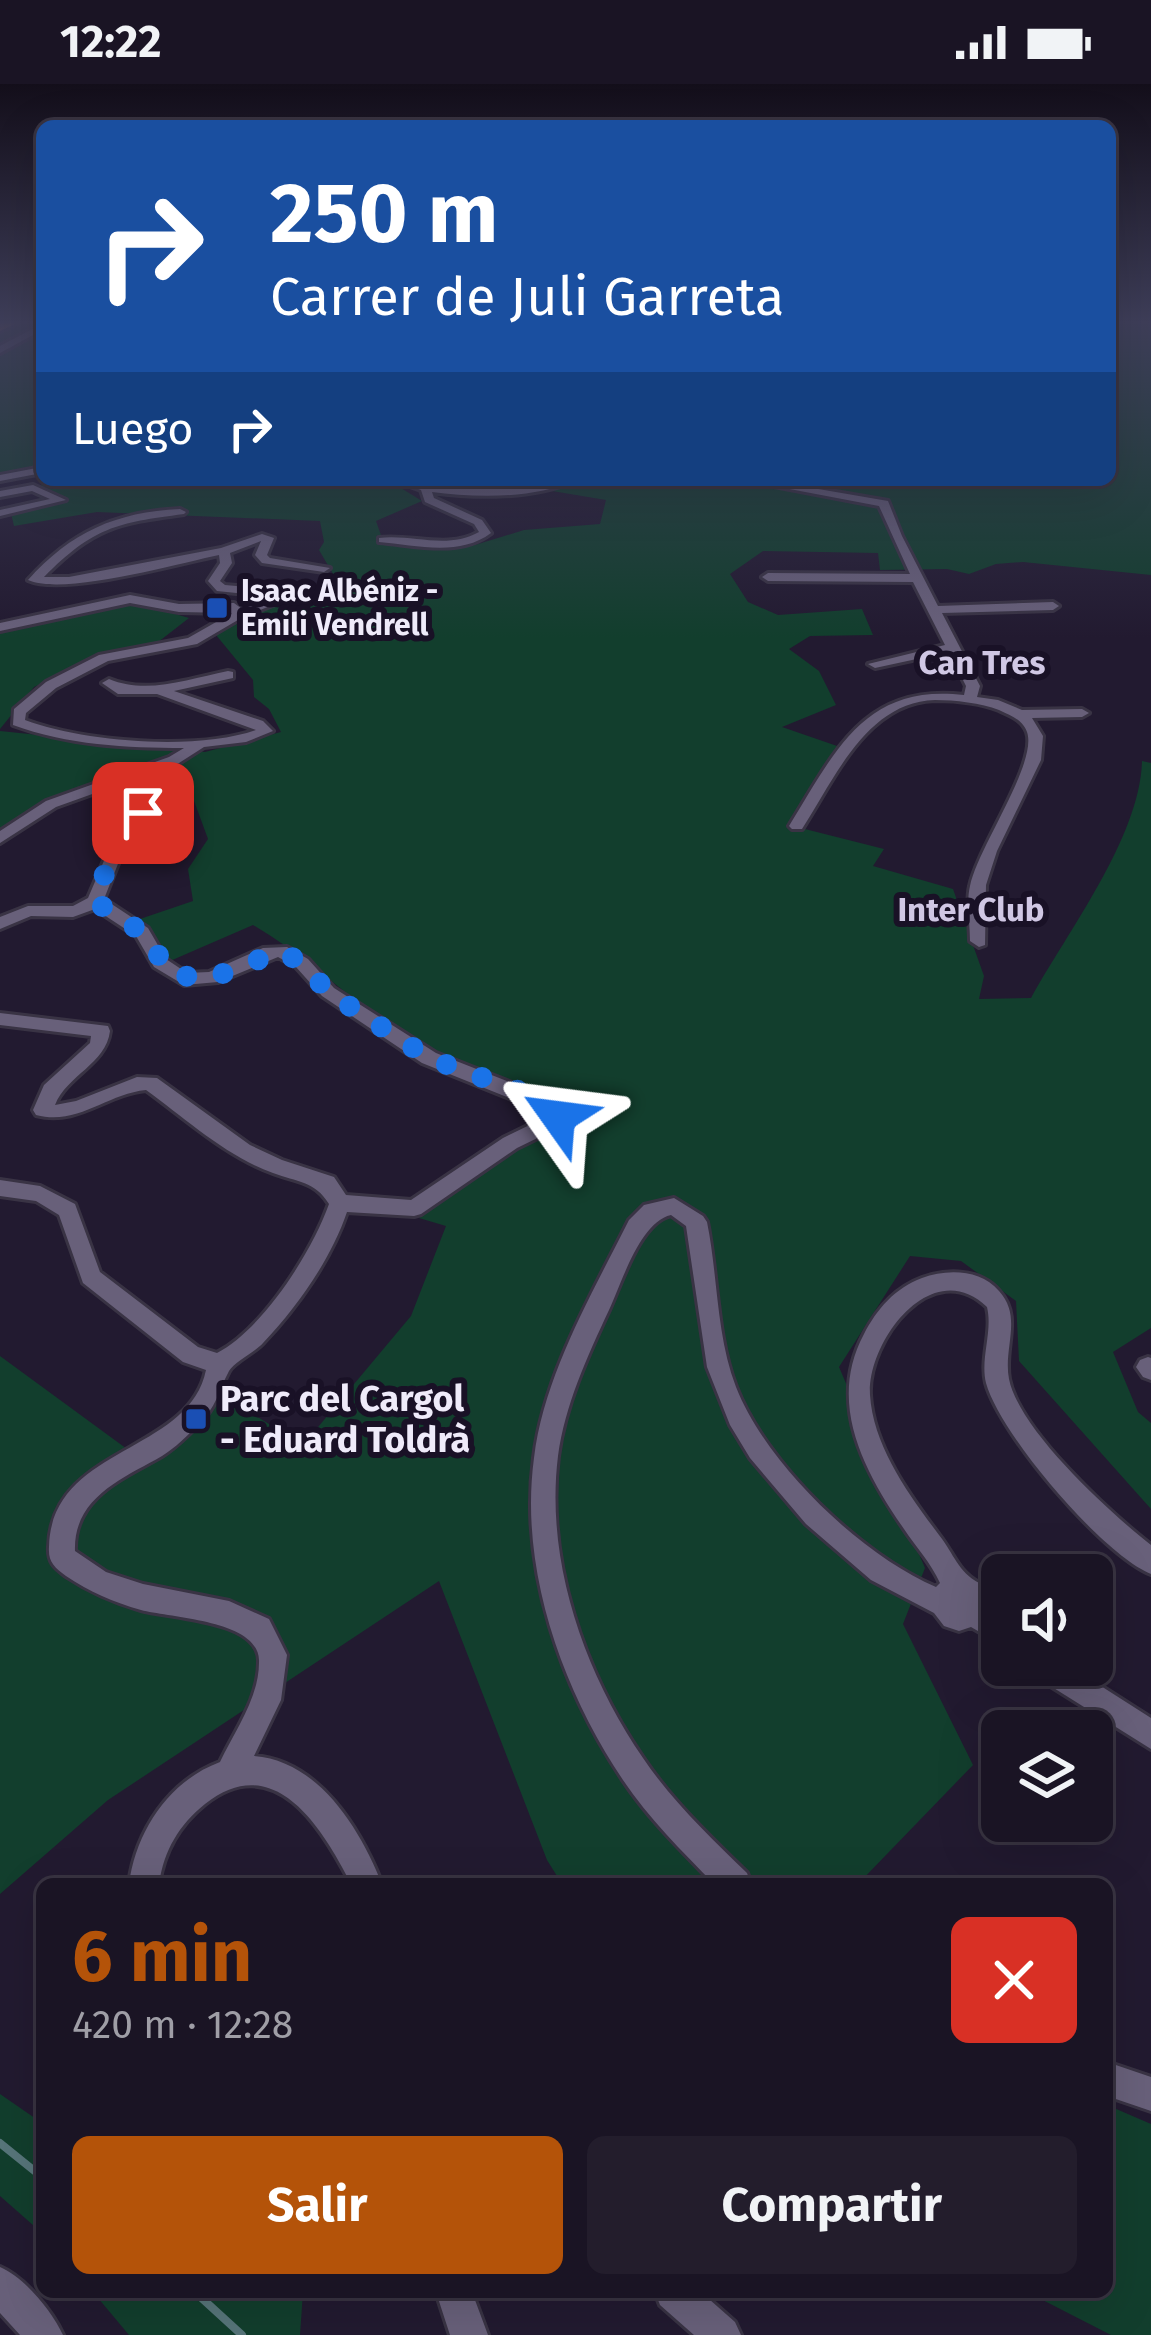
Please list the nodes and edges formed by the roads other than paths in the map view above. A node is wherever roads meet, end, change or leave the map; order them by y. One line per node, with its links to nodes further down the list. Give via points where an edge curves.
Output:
1 (36, 471): 2 (street)
2 (0, 478)
3 (36, 485): 9 (street)
4 (41, 486): 11 (street, via 61,500)
5 (414, 486): 8 (street)
6 (548, 486): 8 (street)
7 (774, 486): 16 (street, via 881,501)
8 (427, 491): 12 (street, via 429,500 478,522 484,533 449,547)
9 (0, 494)
10 (180, 512): 13 (street, via 101,523 34,580 69,581)
11 (0, 513)
12 (383, 540)
13 (224, 551): 14 (street, via 268,538 266,561); 19 (street, via 214,581 221,588 291,595)
14 (324, 568)
15 (768, 578): 16 (street)
16 (918, 578): 18 (street)
17 (1053, 606): 18 (street)
18 (934, 610): 21 (street)
19 (239, 614): 20 (street, via 220,605 130,599); 29 (street, via 192,640 104,658 19,712 18,722 30,729)
20 (0, 627)
21 (953, 647): 22 (street); 26 (street, via 973,686)
22 (875, 664)
23 (227, 675): 25 (street)
24 (110, 683): 25 (street, via 123,691)
25 (158, 690): 29 (street, via 266,731)
26 (970, 698): 28 (street); 31 (street, via 920,696 882,710)
27 (1082, 713): 28 (street)
28 (1025, 714): 35 (street, via 1035,728 1036,756 978,885)
29 (197, 747): 32 (street, via 51,804)
30 (169, 806): 33 (street, via 126,824)
31 (797, 826)
32 (0, 838)
33 (94, 901): 34 (street, via 70,914 34,910); 38 (street, via 142,932 177,976 206,980 281,951 429,1058 558,1109 555,1121 414,1208)
34 (0, 924)
35 (979, 941)
36 (0, 1019): 38 (street, via 101,1031 99,1045 51,1090 43,1110 68,1111 150,1083 243,1150 327,1183)
37 (0, 1188): 39 (street, via 40,1194 68,1210 91,1277 191,1355)
38 (340, 1204): 39 (street, via 294,1286 241,1353)
39 (218, 1363): 45 (street, via 214,1388 156,1447 124,1461 71,1507 60,1539 62,1557 92,1582 226,1613 264,1632 273,1648 271,1695)
40 (1151, 1562): 41 (street, via 1067,1483 1021,1425 997,1380 993,1298 967,1282 942,1281 901,1300 879,1327 858,1379 883,1471 948,1565)
41 (950, 1596): 42 (street, via 955,1616); 48 (street, via 920,1596 794,1492 746,1430 723,1383 696,1222 674,1206 651,1211 637,1226 555,1412 545,1472 550,1562 580,1667 632,1766)
42 (981, 1617)
43 (1075, 1686): 44 (street)
44 (1151, 1736)
45 (232, 1768): 46 (street, via 199,1786 170,1817 147,1856); 47 (street, via 257,1768 304,1788)
46 (145, 1878)
47 (364, 1878)
48 (731, 1878)
49 (1113, 2080): 50 (street)
50 (1151, 2094)
51 (0, 2284): 54 (street)
52 (456, 2298): 55 (street)
53 (680, 2298): 56 (street)
54 (44, 2335)
55 (469, 2335)
56 (722, 2335)

